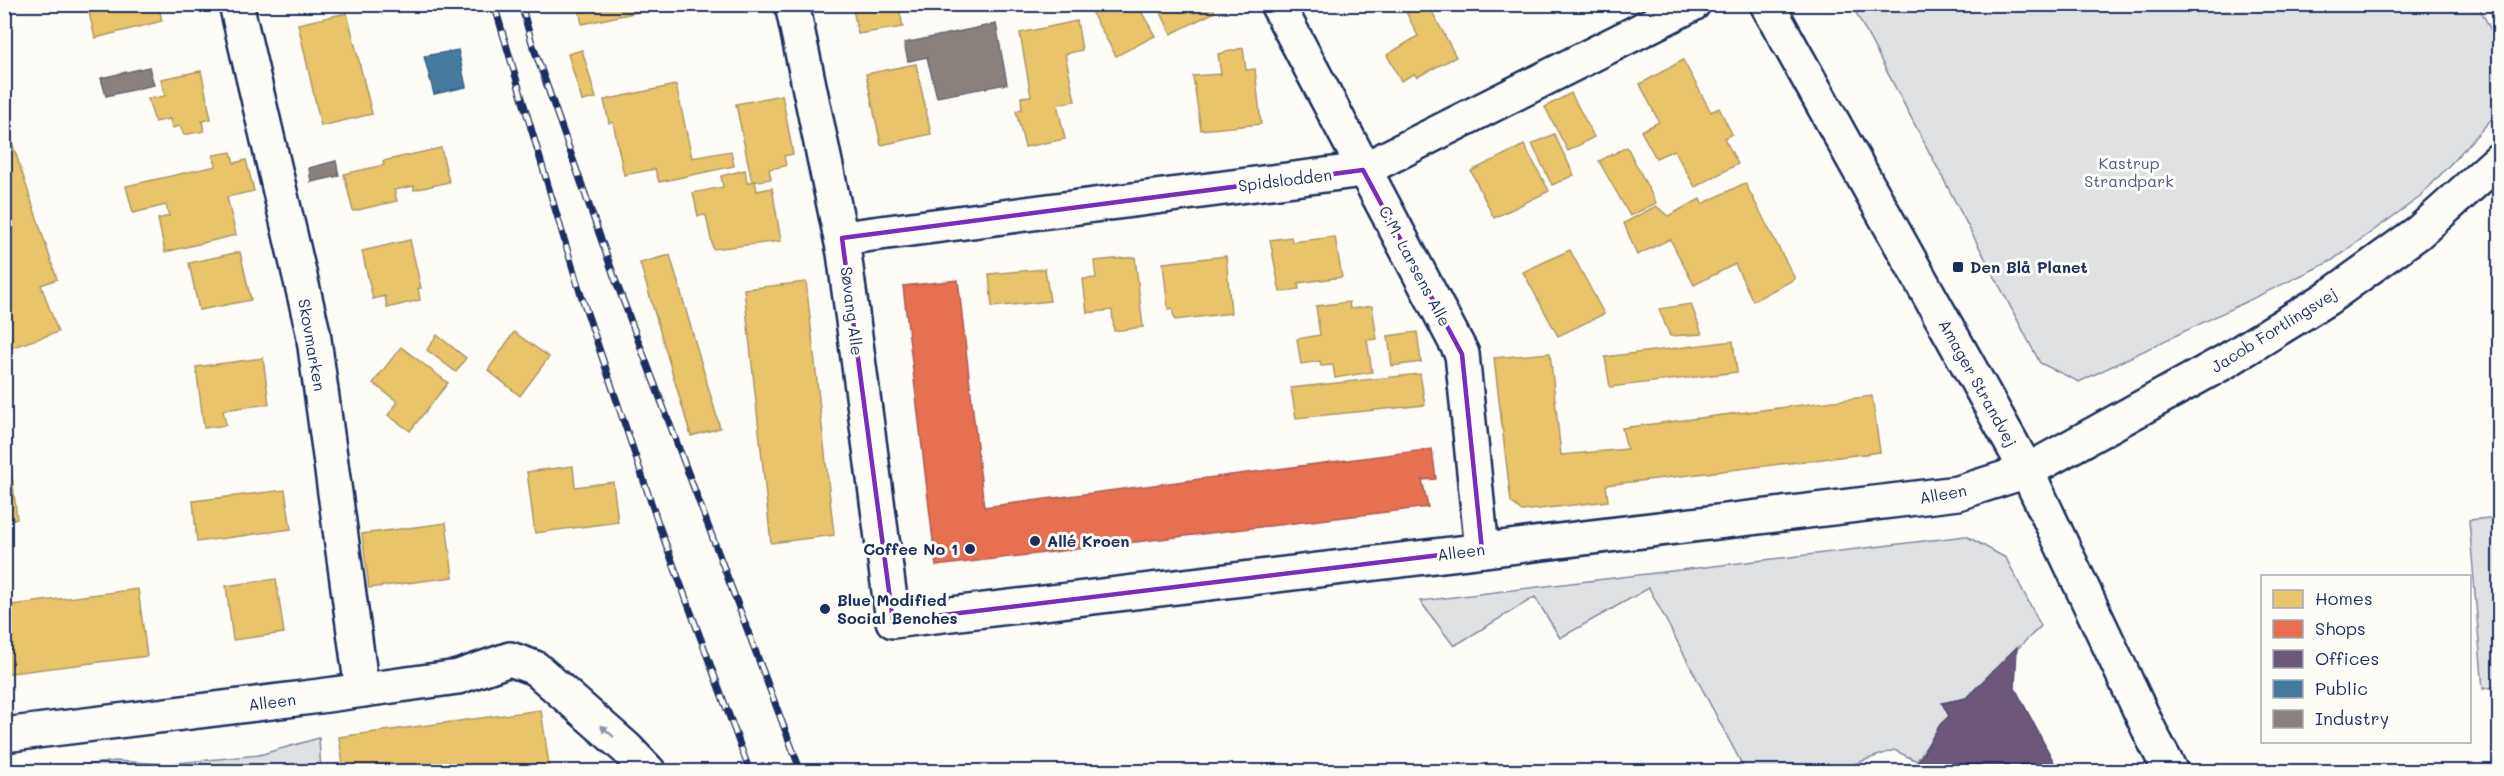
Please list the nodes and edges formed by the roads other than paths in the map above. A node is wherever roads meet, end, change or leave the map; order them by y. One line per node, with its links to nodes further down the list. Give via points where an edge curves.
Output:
1 (236, 4): 12 (street, Skovmarken, via 313,332)
2 (792, 4): 8 (street, Søvang Alle)
3 (1276, 4): 7 (street, C.M. Larsens Alle)
4 (1693, 4): 7 (street, Spidslodden)
5 (1767, 4): 9 (street, Amager Strandvej)
6 (2499, 159): 9 (street, Jacob Fortlingsvej, via 2419,232 2326,299 2226,361)
7 (1363, 170): 8 (street, Spidslodden); 10 (street, C.M. Larsens Alle, via 1462,354)
8 (842, 238): 11 (street, Søvang Alle)
9 (2027, 471): 10 (street, Alleen, via 1958,494); 15 (street, Amager Strandvej)
10 (1482, 550): 11 (street, Alleen)
11 (892, 621)
12 (362, 690): 13 (street, Alleen); 14 (street, Alleen, one-way to 12, via 535,668 510,659 458,676)
13 (4, 735)
14 (649, 771)
15 (2171, 771)

